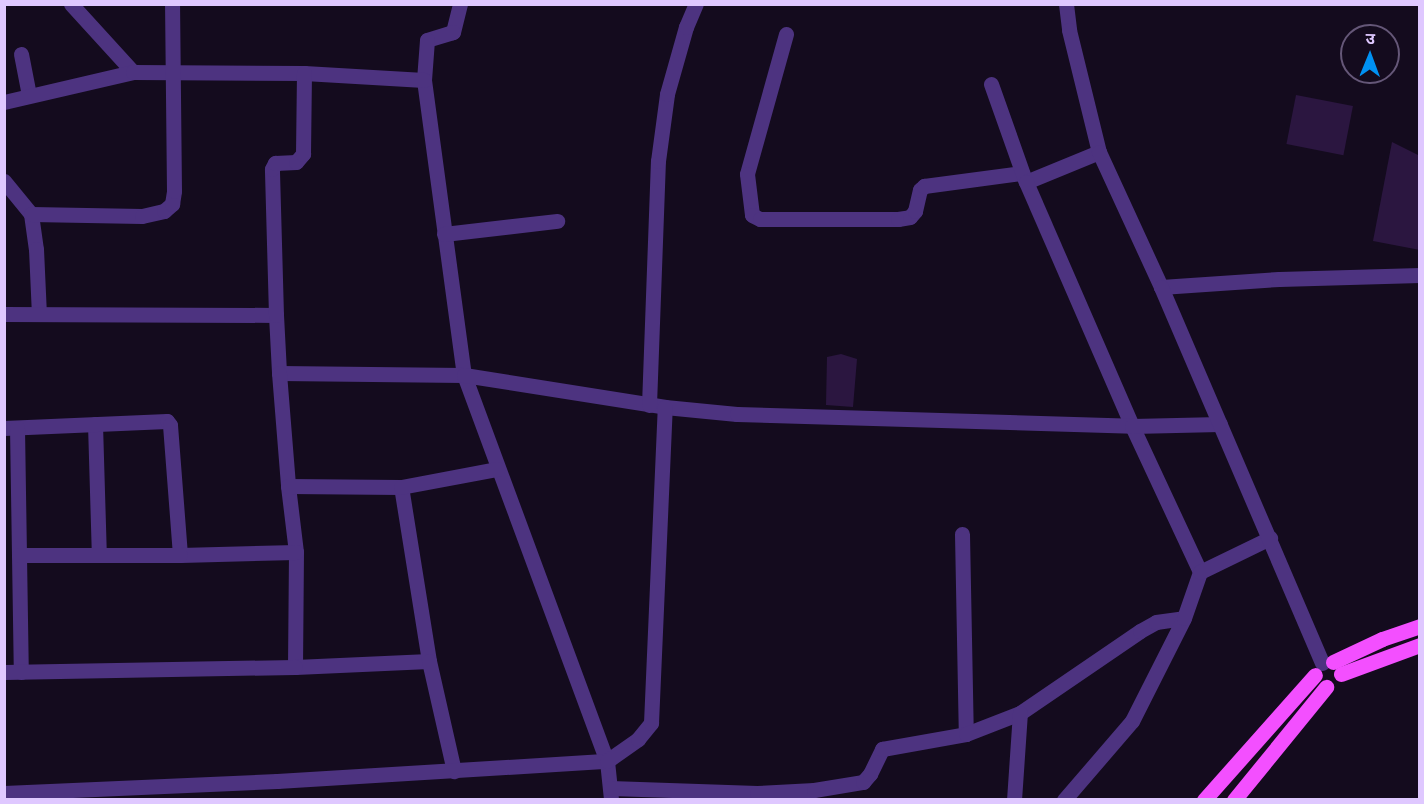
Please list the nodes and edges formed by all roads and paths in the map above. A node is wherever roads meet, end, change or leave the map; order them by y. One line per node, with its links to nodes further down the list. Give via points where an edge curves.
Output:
1 (71, 4): 8 (street)
2 (172, 4): 9 (street)
3 (460, 4): 11 (street, via 453,32 427,40)
4 (696, 4): 28 (street, via 667,94 658,161)
5 (1066, 4): 15 (street)
6 (786, 34): 16 (street, via 747,174 752,215 760,219 898,219 910,217 915,211 924,186)
7 (21, 54): 13 (street)
8 (133, 72): 9 (street); 13 (street)
9 (171, 72): 10 (street); 18 (street, via 172,204 164,211 142,216)
10 (304, 73): 11 (street); 25 (street, via 303,154 296,162 275,163 272,169)
11 (424, 80): 20 (street)
12 (991, 84): 16 (street)
13 (29, 95): 14 (street)
14 (4, 102)
15 (1099, 152): 16 (street); 22 (street)
16 (1023, 178): 32 (street)
17 (4, 181): 18 (street)
18 (31, 214): 24 (street)
19 (557, 221): 20 (street)
20 (444, 234): 27 (street)
21 (1419, 275): 22 (street)
22 (1161, 286): 31 (street)
23 (4, 314): 24 (street)
24 (39, 314): 25 (street)
25 (276, 315): 26 (street)
26 (279, 373): 27 (street); 35 (street)
27 (464, 375): 28 (street); 34 (street)
28 (649, 405): 29 (street)
29 (665, 407): 32 (street, via 737,414); 54 (street, via 651,723 638,739)
30 (95, 424): 33 (street); 41 (street); 42 (street, via 167,421 170,425)
31 (1220, 424): 32 (street); 38 (street)
32 (1132, 426): 43 (street)
33 (11, 428): 40 (street)
34 (497, 468): 36 (street); 54 (street)
35 (288, 486): 36 (street); 39 (street)
36 (401, 488): 47 (street)
37 (962, 534): 53 (street)
38 (1270, 538): 43 (street); 49 (street)
39 (296, 552): 42 (street); 48 (street)
40 (19, 555): 41 (street); 51 (street)
41 (99, 555): 42 (street)
42 (180, 555)
43 (1200, 572): 44 (street)
44 (1184, 618): 52 (street, via 1156,622 1140,631); 61 (street, via 1132,721)
45 (1419, 626): 49 (main road, via 1382,639)
46 (1419, 645): 49 (main road)
47 (429, 660): 48 (street); 55 (street)
48 (295, 667): 51 (street)
49 (1328, 668): 62 (main road); 63 (main road, via 1339,681 1326,687)
50 (4, 672): 51 (street)
51 (21, 672)
52 (1020, 713): 53 (street); 60 (street)
53 (966, 734): 59 (street, via 882,749 863,782)
54 (607, 762): 55 (street); 57 (street)
55 (454, 771): 56 (street)
56 (128, 794): 58 (street)
57 (610, 794): 59 (street)
58 (14, 795)
59 (814, 795)
60 (1014, 800)
61 (1064, 800)
62 (1204, 800)
63 (1234, 800)

